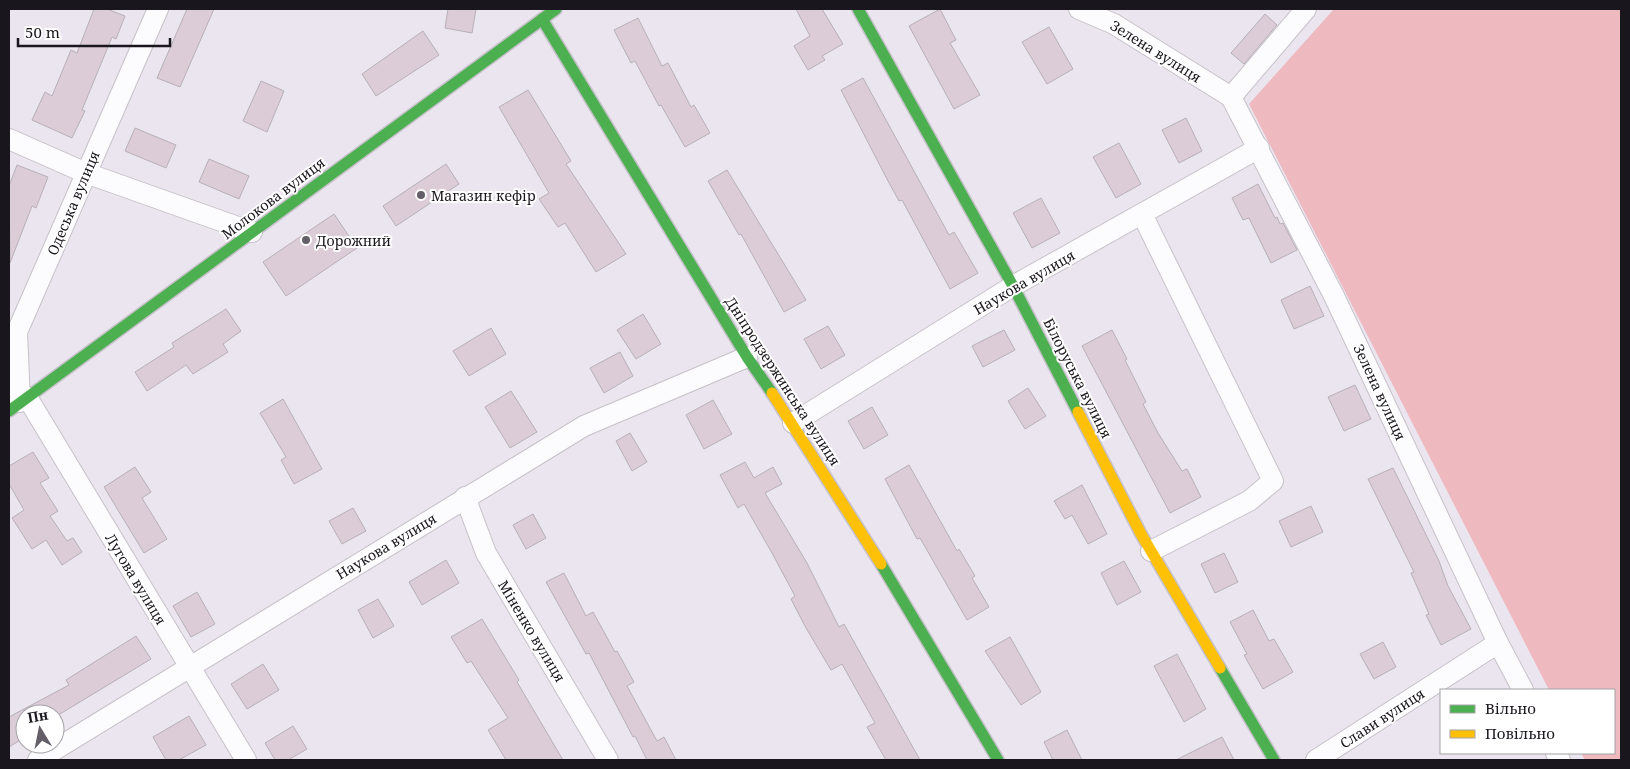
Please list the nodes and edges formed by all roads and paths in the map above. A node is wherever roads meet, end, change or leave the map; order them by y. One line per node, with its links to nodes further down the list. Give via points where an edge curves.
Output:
1 (158, 9): 10 (street, Одеська вулиця)
2 (556, 9): 6 (street, Молокова вулиця)
3 (858, 9): 13 (street, Білоруська вулиця)
4 (1080, 9): 7 (street, Зелена вулиця, via 1114,24)
5 (1306, 9): 7 (street)
6 (542, 18): 12 (street, Молокова вулиця); 14 (street, Дніпродзержинська вулиця)
7 (1231, 97): 9 (street, Зелена вулиця)
8 (9, 139): 10 (street)
9 (1259, 148): 11 (street, Наукова вулиця); 19 (street, Зелена вулиця, via 1334,296)
10 (86, 173): 12 (street); 15 (street, Одеська вулиця, via 17,332)
11 (1142, 214): 13 (street, Наукова вулиця); 18 (street, via 1274,481 1249,500)
12 (252, 232): 15 (street, Молокова вулиця)
13 (1013, 286): 16 (street, Наукова вулиця); 18 (street, Білоруська вулиця)
14 (747, 357): 16 (street, Дніпродзержинська вулиця); 17 (street, Наукова вулиця, via 584,426)
15 (19, 404): 20 (street, Лугова вулиця)
16 (793, 423): 25 (street, Дніпродзержинська вулиця, via 931,645)
17 (465, 497): 20 (street, Наукова вулиця); 24 (street, Міненко вулиця, via 486,553)
18 (1151, 551): 26 (street, Білоруська вулиця)
19 (1498, 643): 21 (street, Зелена вулиця); 27 (street, Слави вулиця)
20 (188, 666): 22 (street, Наукова вулиця); 23 (street, Лугова вулиця)
21 (1522, 689)
22 (38, 760)
23 (246, 760)
24 (608, 760)
25 (998, 760)
26 (1274, 760)
27 (1316, 760)

